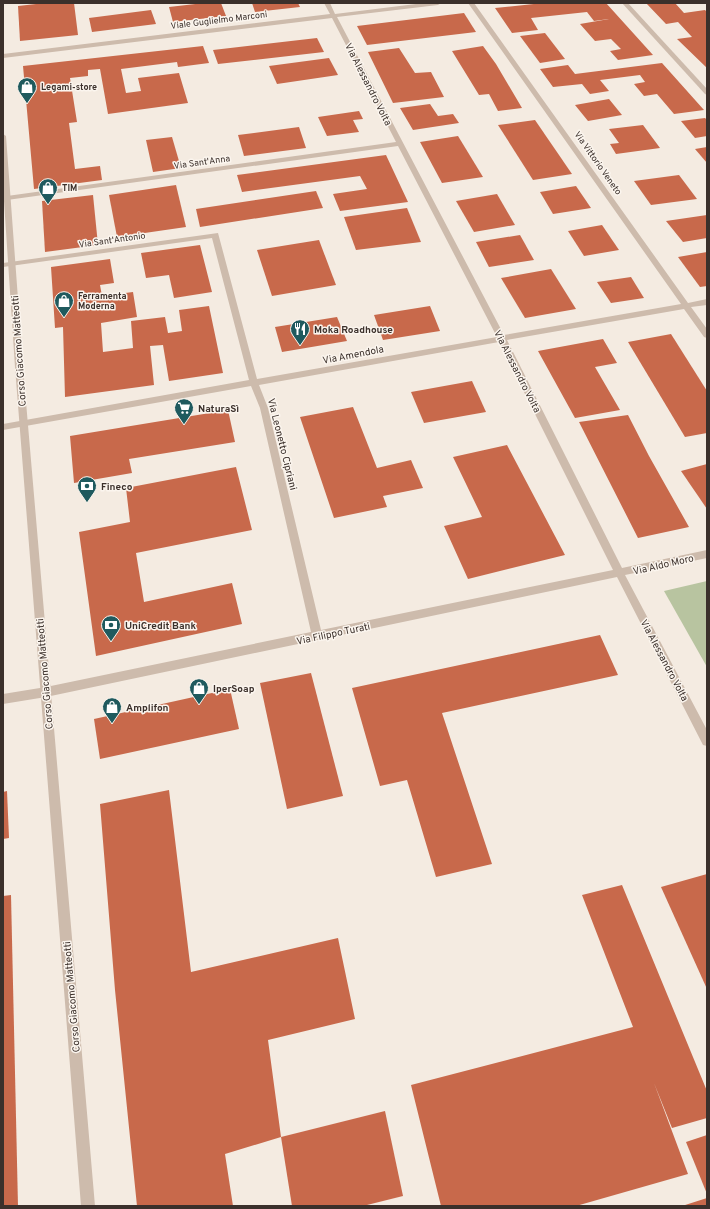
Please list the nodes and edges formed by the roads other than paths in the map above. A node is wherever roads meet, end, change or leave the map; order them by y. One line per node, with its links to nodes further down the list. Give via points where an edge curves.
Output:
1 (327, 3): 5 (street, Via Alessandro Volta)
2 (438, 3): 5 (street, Viale Guglielmo Marconi)
3 (471, 3): 15 (street, Via Vittorio Veneto)
4 (625, 3): 7 (street)
5 (334, 15): 6 (street, Viale Guglielmo Marconi); 10 (street, Via Alessandro Volta)
6 (3, 56)
7 (707, 93)
8 (3, 136): 9 (street, Corso Giacomo Matteotti)
9 (3, 142): 11 (street, Corso Giacomo Matteotti)
10 (400, 144): 11 (street, Via Sant'Anna); 17 (street, Via Alessandro Volta)
11 (7, 198): 13 (street, Corso Giacomo Matteotti)
12 (215, 235): 13 (street, Via Sant'Antonio); 18 (street, Via Leonetto Cipriani)
13 (7, 265): 19 (street, Corso Giacomo Matteotti)
14 (707, 302): 15 (street, Via Amendola)
15 (687, 306): 16 (street, Via Vittorio Veneto); 17 (street, Via Amendola)
16 (707, 335)
17 (502, 337): 18 (street, Via Amendola); 22 (street, Via Alessandro Volta)
18 (254, 383): 19 (street, Via Amendola); 23 (street, Via Leonetto Cipriani, via 264,408)
19 (24, 424): 20 (street, Via Amendola); 24 (street, Corso Giacomo Matteotti)
20 (3, 427)
21 (707, 554): 22 (street, Via Aldo Moro)
22 (620, 574): 23 (street, Via Filippo Turati); 26 (street, Via Alessandro Volta)
23 (318, 636): 24 (street, Via Filippo Turati)
24 (46, 692): 25 (street, Via Filippo Turati); 27 (street, Corso Giacomo Matteotti)
25 (3, 699)
26 (707, 741)
27 (88, 1206)

